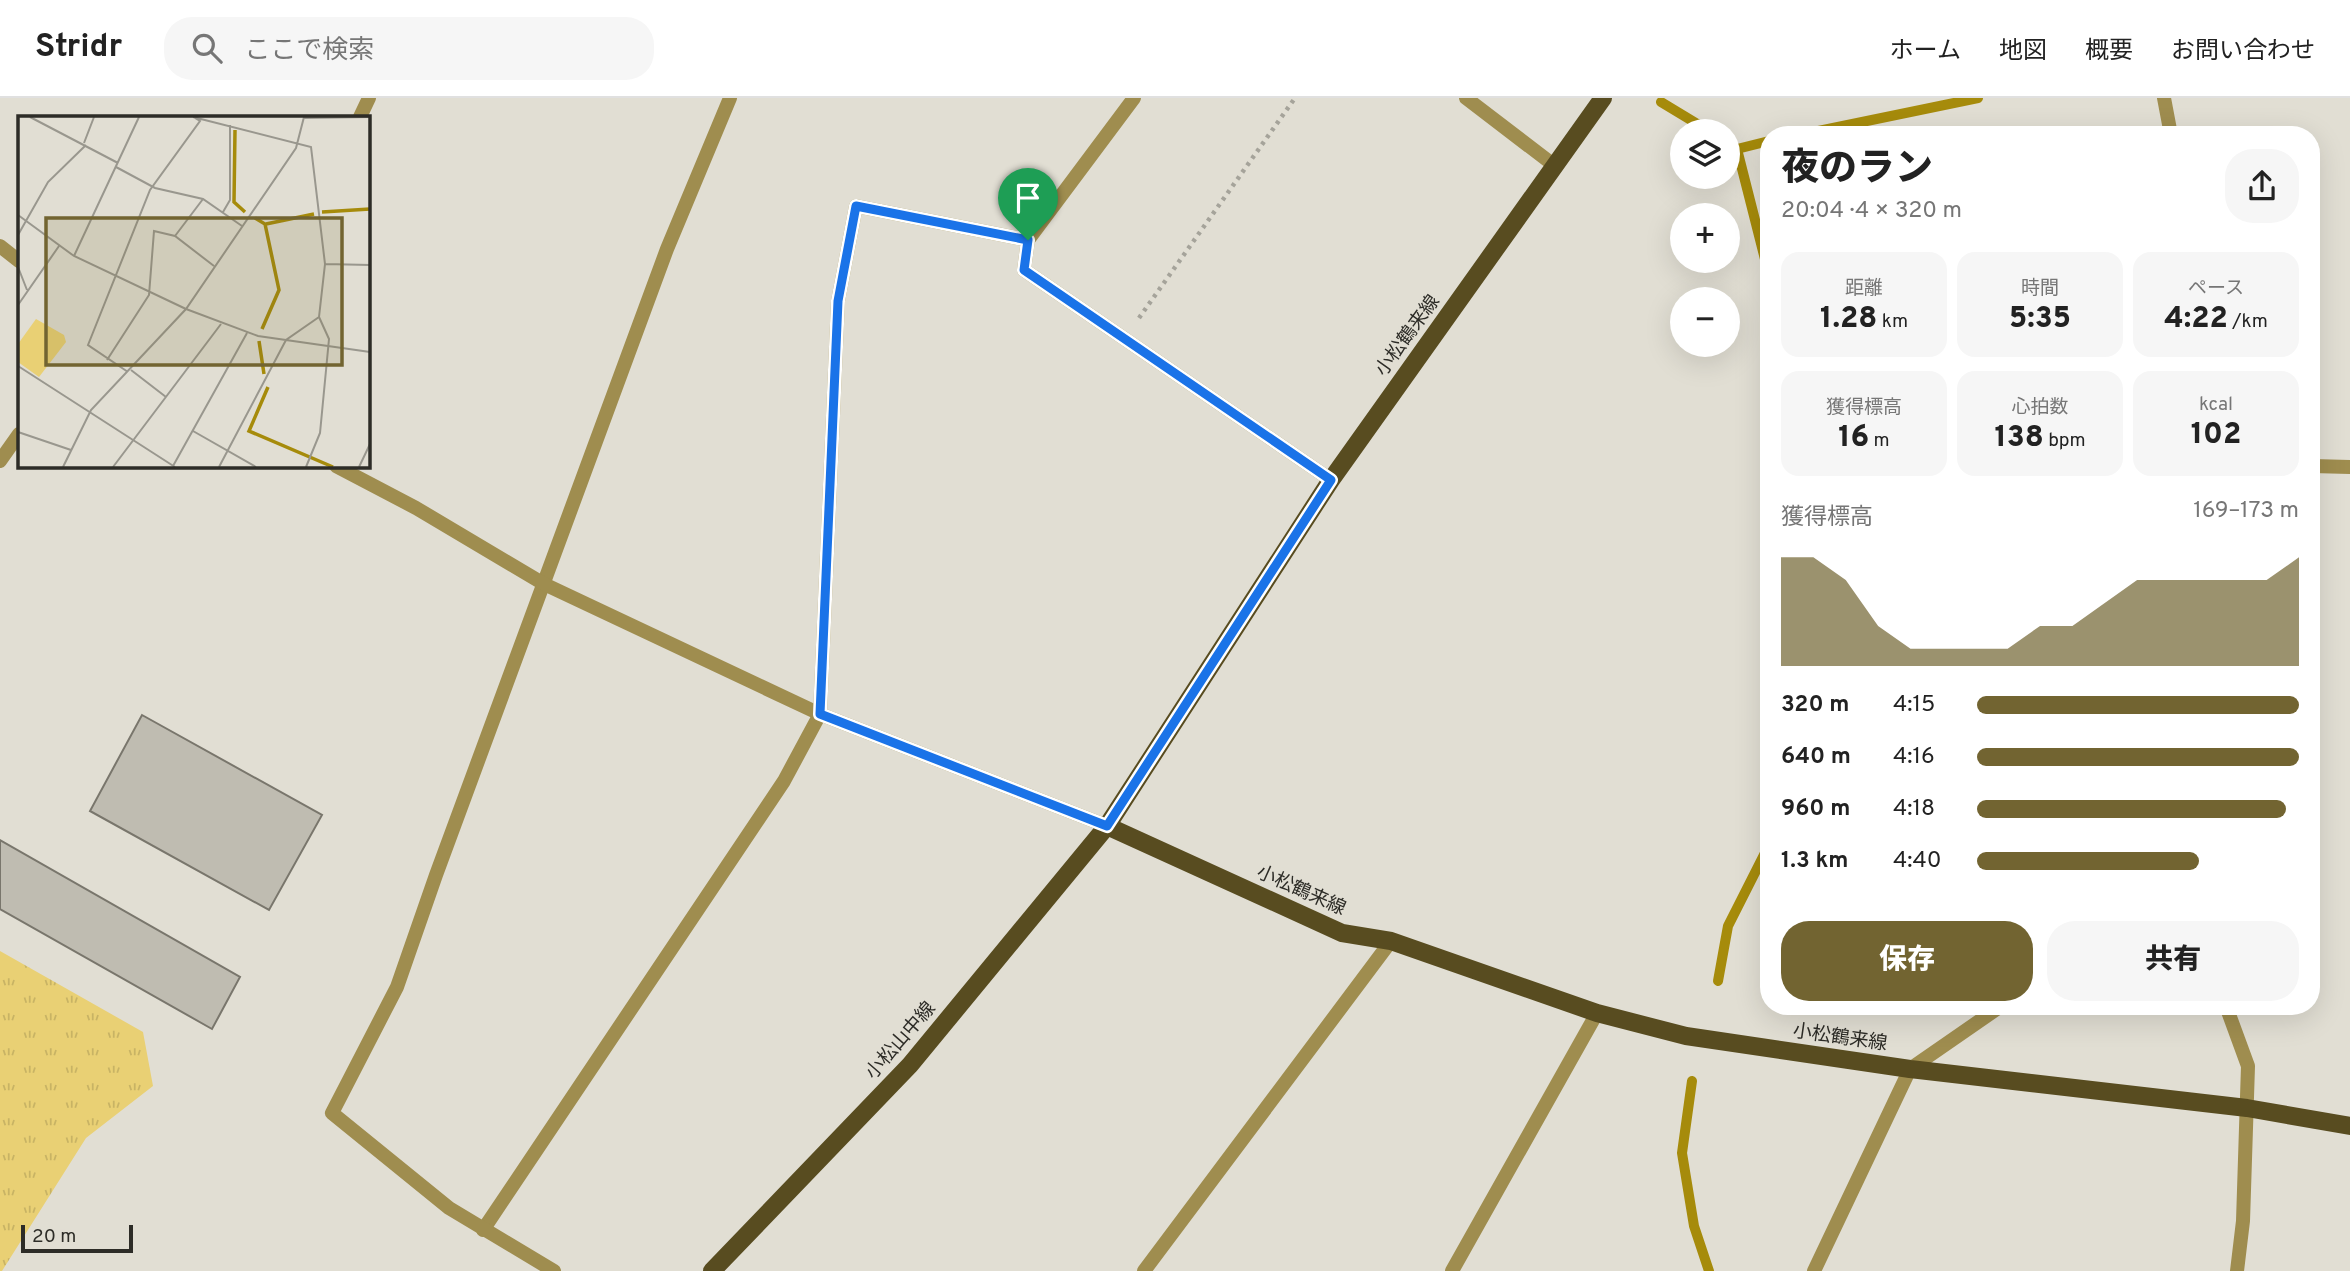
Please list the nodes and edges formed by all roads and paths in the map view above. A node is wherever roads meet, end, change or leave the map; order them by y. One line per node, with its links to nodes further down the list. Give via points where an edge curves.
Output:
1 (369, 98): 8 (street)
2 (730, 98): 21 (street, via 667,249)
3 (1134, 98): 11 (street)
4 (1295, 98): 14 (path)
5 (1466, 98): 10 (street)
6 (1603, 98): 10 (main road, 小松鶴来線)
7 (2164, 98): 9 (street)
8 (360, 116)
9 (2169, 126)
10 (1555, 166): 20 (main road, 小松鶴来線)
11 (1028, 240): 14 (street, via 1024,270); 22 (street, via 856,206 838,301)
12 (0, 246): 13 (street)
13 (18, 260)
14 (1125, 339): 20 (street)
15 (18, 435): 16 (street)
16 (0, 461)
17 (2320, 466): 19 (street)
18 (338, 467): 21 (street)
19 (2350, 467)
20 (1331, 480): 23 (main road, 小松鶴来線)
21 (544, 584): 22 (street); 31 (street, via 397,987 332,1113)
22 (820, 714): 23 (street); 31 (street, via 784,781)
23 (1107, 826): 24 (main road, 小松鶴来線, via 1342,933); 33 (main road, 小松山中線, via 910,1065)
24 (1391, 941): 25 (main road, 小松鶴来線); 34 (street)
25 (1597, 1013): 28 (main road, 小松鶴来線, via 1686,1036); 35 (street)
26 (1988, 1015): 28 (street)
27 (2230, 1015): 29 (street, via 2248,1066)
28 (1910, 1069): 29 (main road, 小松鶴来線); 36 (street)
29 (2247, 1108): 30 (main road, 小松鶴来線); 37 (street)
30 (2350, 1126)
31 (483, 1230): 32 (street)
32 (554, 1271)
33 (712, 1271)
34 (1144, 1271)
35 (1452, 1271)
36 (1814, 1271)
37 (2237, 1271)

